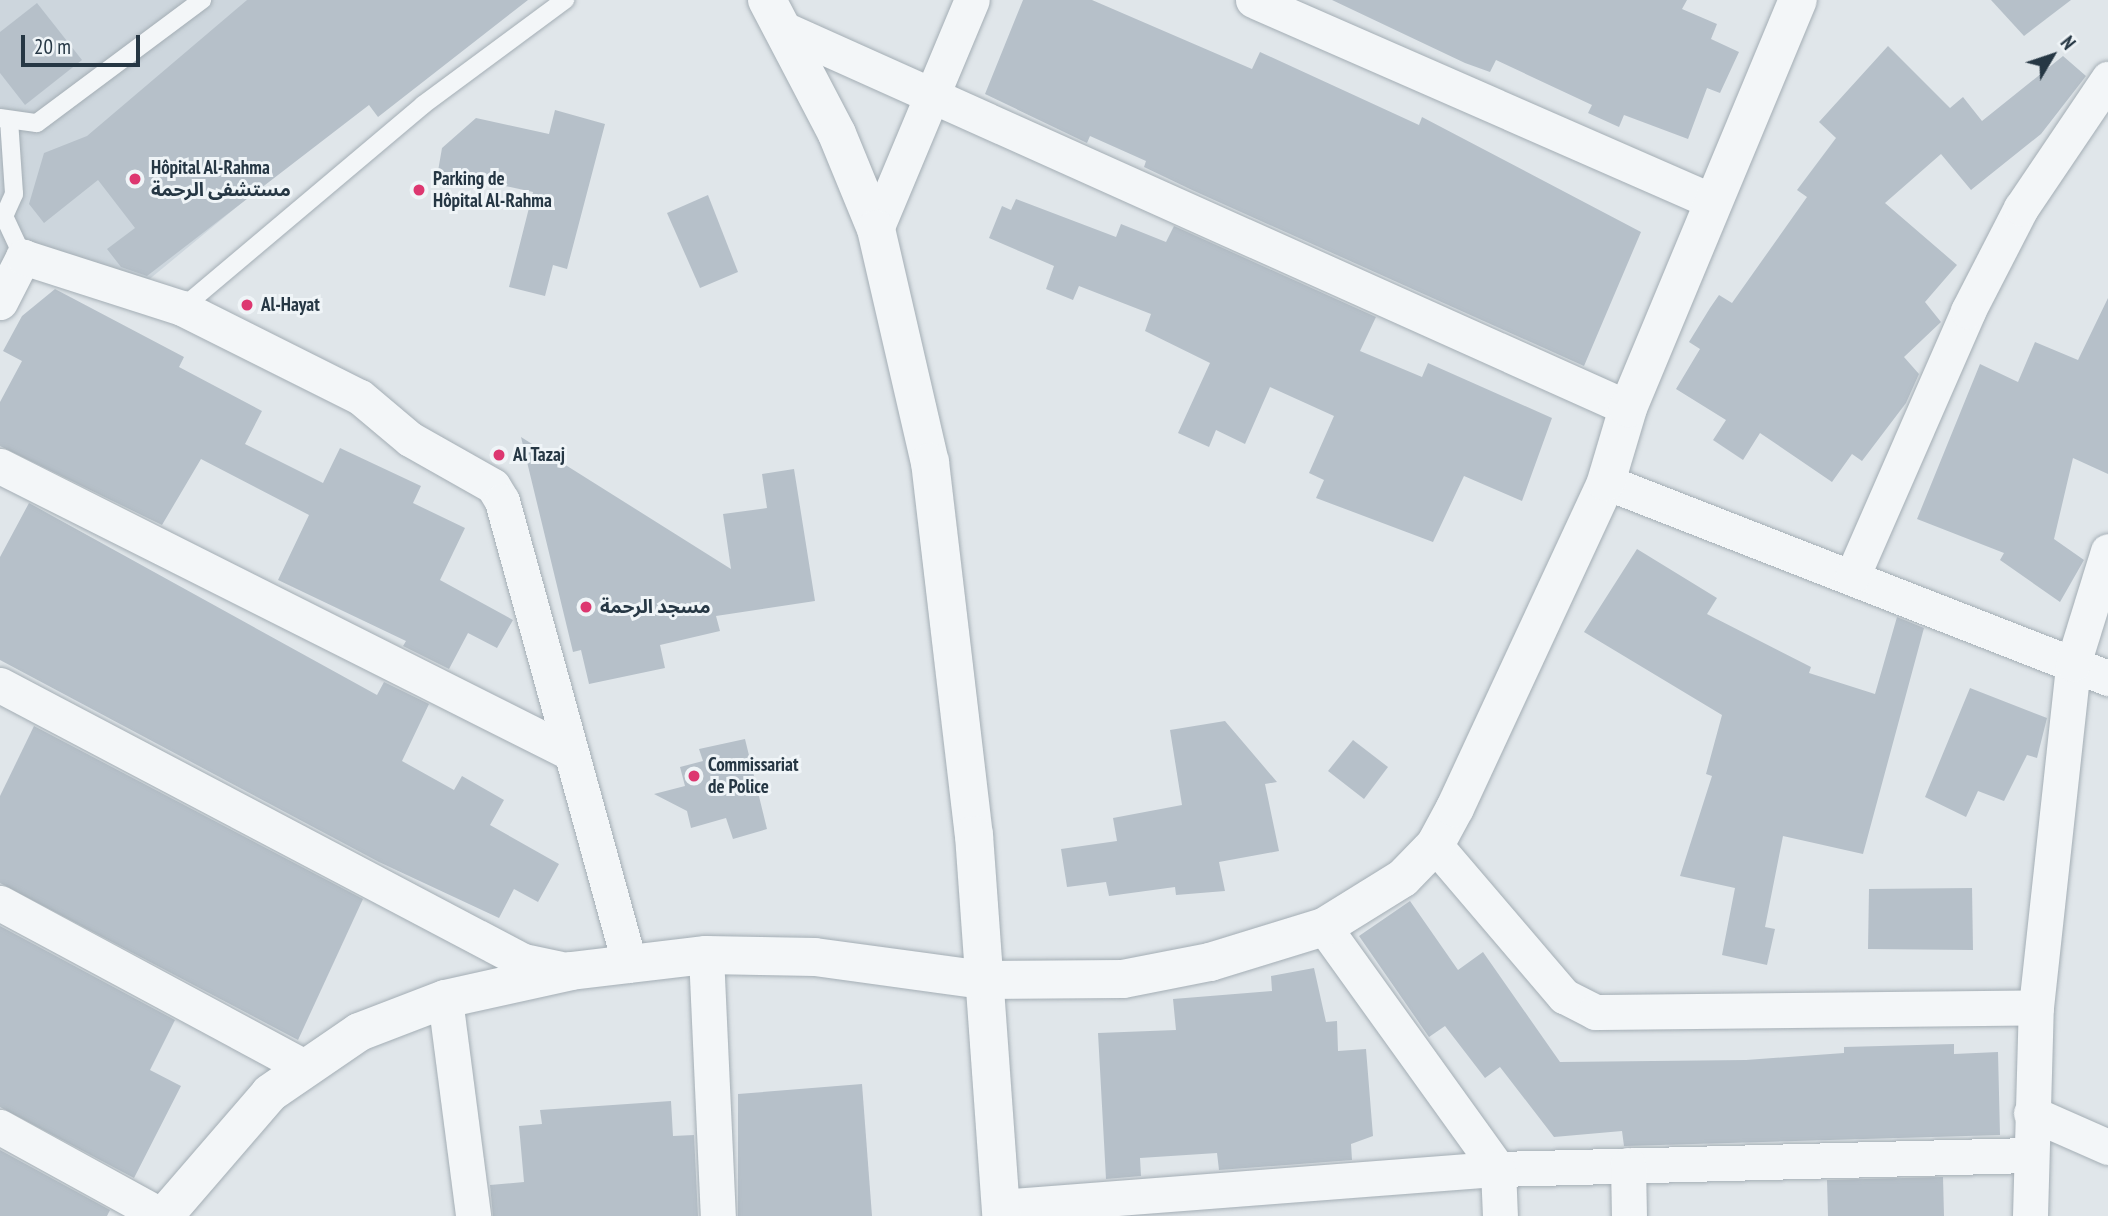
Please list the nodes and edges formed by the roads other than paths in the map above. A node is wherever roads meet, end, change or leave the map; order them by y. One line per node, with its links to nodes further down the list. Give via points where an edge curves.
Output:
1 (202, 0): 9 (lane, via 37,123)
2 (565, 0): 14 (lane, via 423,105)
3 (972, 0): 8 (street)
4 (1253, 0): 10 (street)
5 (1798, 0): 10 (street)
6 (777, 15): 8 (street); 11 (street)
7 (2108, 79): 19 (street, via 2021,208 1968,311)
8 (927, 94): 11 (street); 15 (street)
9 (4, 119): 12 (lane, via 14,194 4,216)
10 (1714, 202): 15 (street)
11 (876, 229): 30 (street, via 930,462 974,835)
12 (23, 257): 13 (street); 14 (street)
13 (0, 302)
14 (181, 309): 23 (street, via 360,397 410,439 493,486 502,500)
15 (1628, 408): 17 (street)
16 (0, 466): 23 (street)
17 (1606, 482): 19 (street); 24 (street)
18 (2108, 551): 20 (street)
19 (1852, 578): 20 (street)
20 (2073, 664): 21 (street); 32 (street)
21 (2108, 678)
22 (0, 685): 29 (street, via 523,961)
23 (569, 752): 28 (street)
24 (1435, 845): 26 (street, via 1403,878); 32 (street, via 1564,996 1595,1012)
25 (0, 904): 33 (street)
26 (1324, 927): 30 (street, via 1210,962 1123,979); 39 (street)
27 (706, 955): 28 (street); 30 (street, via 815,957); 43 (street)
28 (629, 965): 29 (street)
29 (570, 971): 31 (street)
30 (982, 980): 40 (street)
31 (445, 999): 33 (street, via 359,1032); 42 (street)
32 (2036, 1007): 34 (street)
33 (304, 1067): 41 (street, via 270,1093)
34 (2031, 1113): 36 (street); 37 (street)
35 (0, 1127): 41 (street)
36 (2108, 1147)
37 (2028, 1155): 38 (street); 46 (street)
38 (1628, 1164): 39 (street); 45 (street)
39 (1498, 1169): 40 (street); 44 (street)
40 (1001, 1212)
41 (163, 1216)
42 (473, 1216)
43 (718, 1216)
44 (1500, 1216)
45 (1629, 1216)
46 (2031, 1216)

